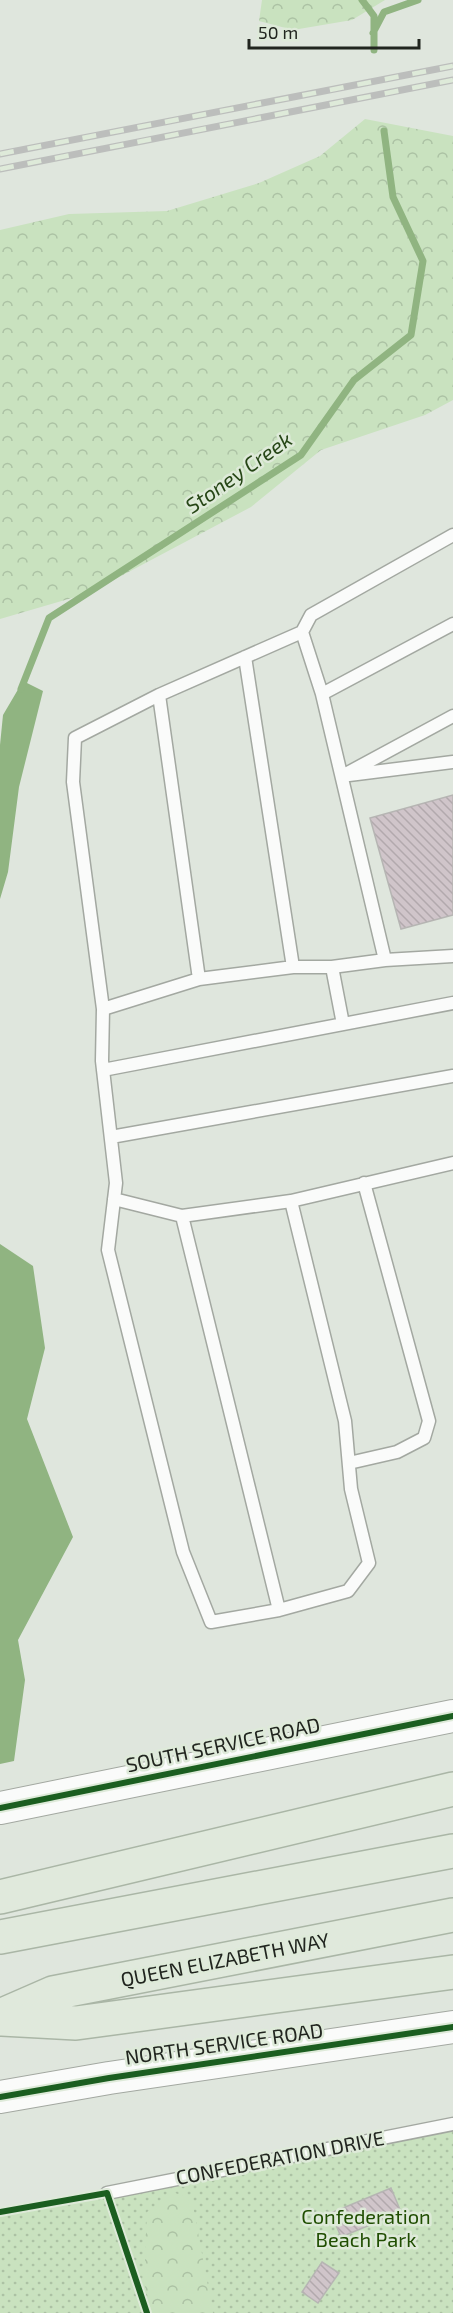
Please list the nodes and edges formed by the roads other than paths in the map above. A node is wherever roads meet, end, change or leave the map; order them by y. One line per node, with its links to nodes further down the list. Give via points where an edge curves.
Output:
1 (453, 535): 3 (lane, via 311,615)
2 (453, 624): 5 (lane)
3 (302, 632): 4 (lane); 5 (lane)
4 (245, 657): 6 (lane); 12 (lane)
5 (322, 694): 9 (lane)
6 (159, 695): 14 (lane); 16 (lane, via 75,738 73,782)
7 (453, 716): 9 (lane)
8 (453, 762): 9 (lane)
9 (342, 776): 11 (lane)
10 (453, 956): 11 (lane)
11 (385, 960): 13 (lane)
12 (293, 967): 13 (lane); 14 (lane)
13 (332, 967): 17 (lane)
14 (199, 979): 16 (lane)
15 (453, 1003): 17 (lane)
16 (103, 1009): 18 (lane)
17 (343, 1024): 18 (lane)
18 (103, 1070): 20 (lane)
19 (453, 1076): 20 (lane)
20 (111, 1137): 23 (lane)
21 (453, 1162): 22 (lane)
22 (364, 1183): 24 (lane); 26 (lane, via 429,1421 424,1438 397,1452)
23 (114, 1199): 25 (lane); 27 (lane, via 108,1250 183,1552 211,1622)
24 (291, 1201): 25 (lane); 26 (lane, via 345,1421)
25 (182, 1215): 27 (lane)
26 (349, 1463): 27 (lane, via 351,1489 369,1563 348,1591)
27 (279, 1610)
28 (453, 1716): 30 (street, SOUTH SERVICE ROAD)
29 (453, 1790): 32 (highway)
30 (0, 1808)
31 (453, 1851): 34 (highway)
32 (0, 1897)
33 (453, 1915): 36 (highway, QUEEN ELIZABETH WAY, via 52,1993)
34 (0, 1937)
35 (453, 1972): 36 (highway, via 76,2023)
36 (0, 2017)
37 (453, 2027): 38 (street, NORTH SERVICE ROAD)
38 (0, 2097)
39 (453, 2124): 40 (lane, CONFEDERATION DRIVE)
40 (107, 2193)

